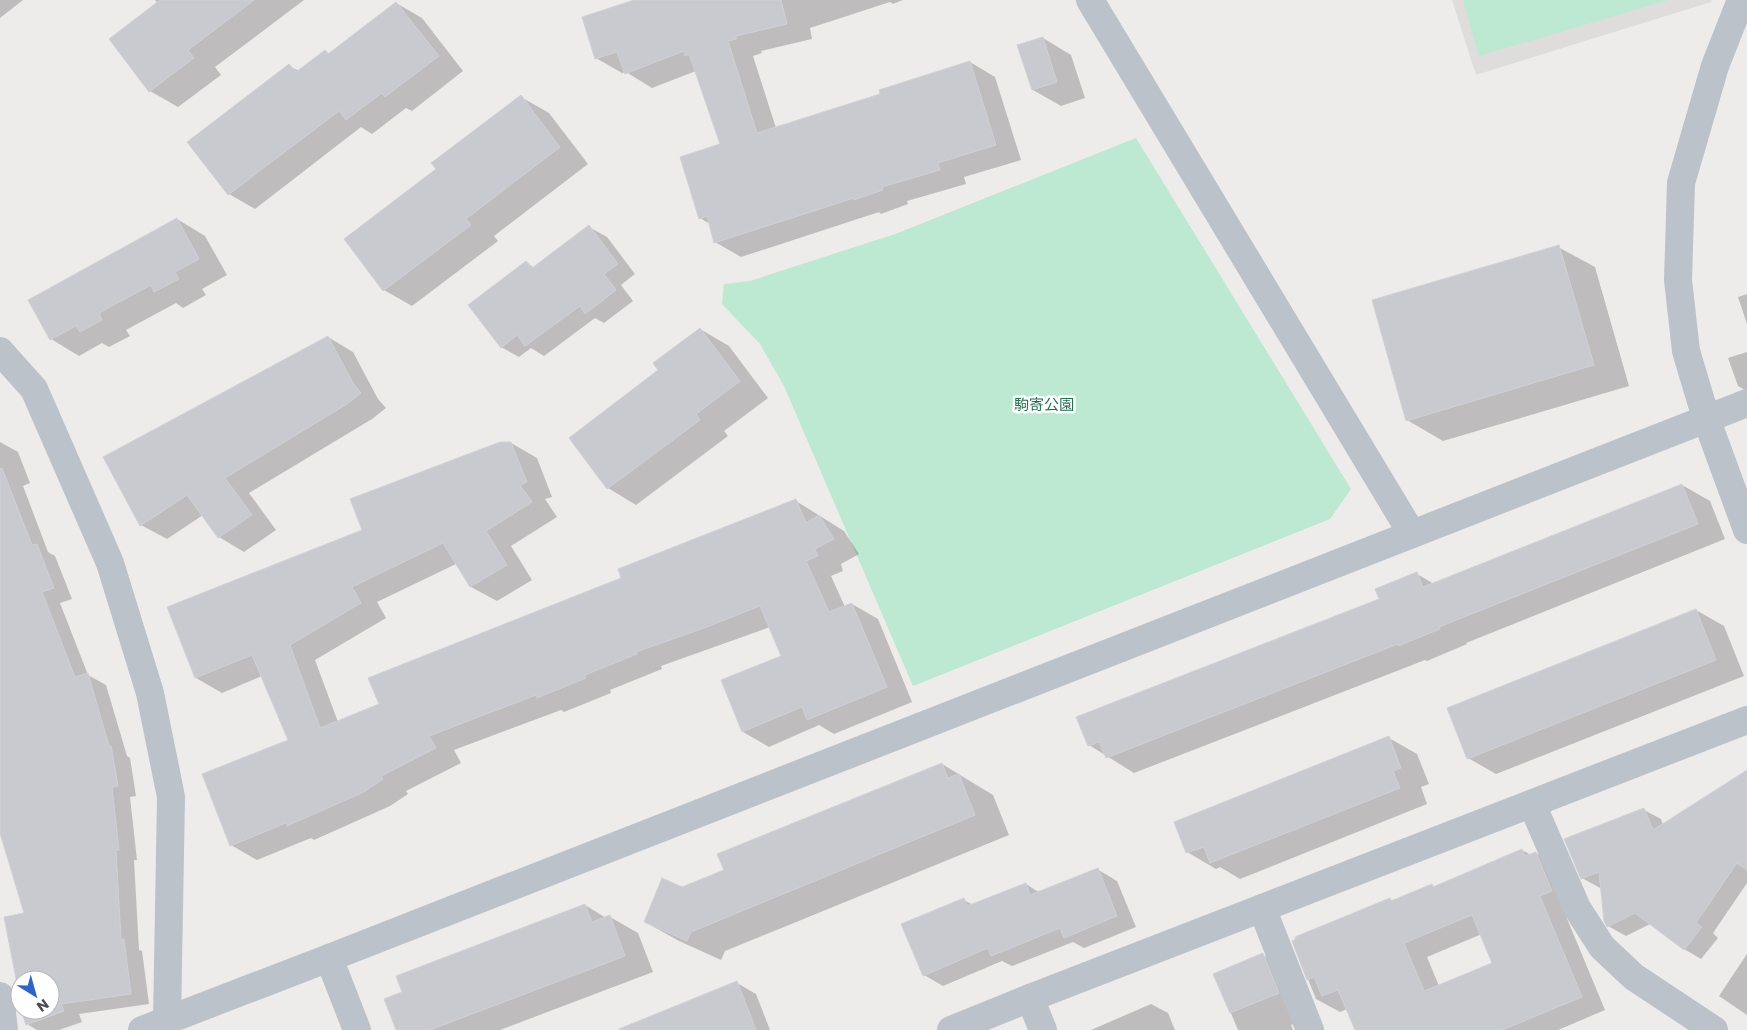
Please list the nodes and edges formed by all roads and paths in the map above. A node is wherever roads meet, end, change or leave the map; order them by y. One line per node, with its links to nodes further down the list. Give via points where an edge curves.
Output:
1 (1090, 0): 7 (street)
2 (1741, 0): 5 (street, via 1715,66 1681,183 1678,280 1686,352)
3 (0, 351): 14 (street, via 34,389 110,563 150,694 171,797)
4 (1747, 402): 5 (street)
5 (1706, 418): 6 (street); 7 (street)
6 (1747, 530)
7 (1412, 534): 11 (street)
8 (1747, 720): 9 (street)
9 (1532, 804): 10 (street); 21 (street, via 1577,908 1602,947 1634,977)
10 (1262, 908): 13 (street); 20 (street)
11 (329, 958): 14 (street); 17 (street)
12 (0, 996): 15 (street)
13 (1030, 998): 18 (street); 19 (street)
14 (167, 1021): 16 (street)
15 (4, 1030)
16 (142, 1030)
17 (357, 1030)
18 (951, 1030)
19 (1043, 1030)
20 (1310, 1030)
21 (1714, 1030)

